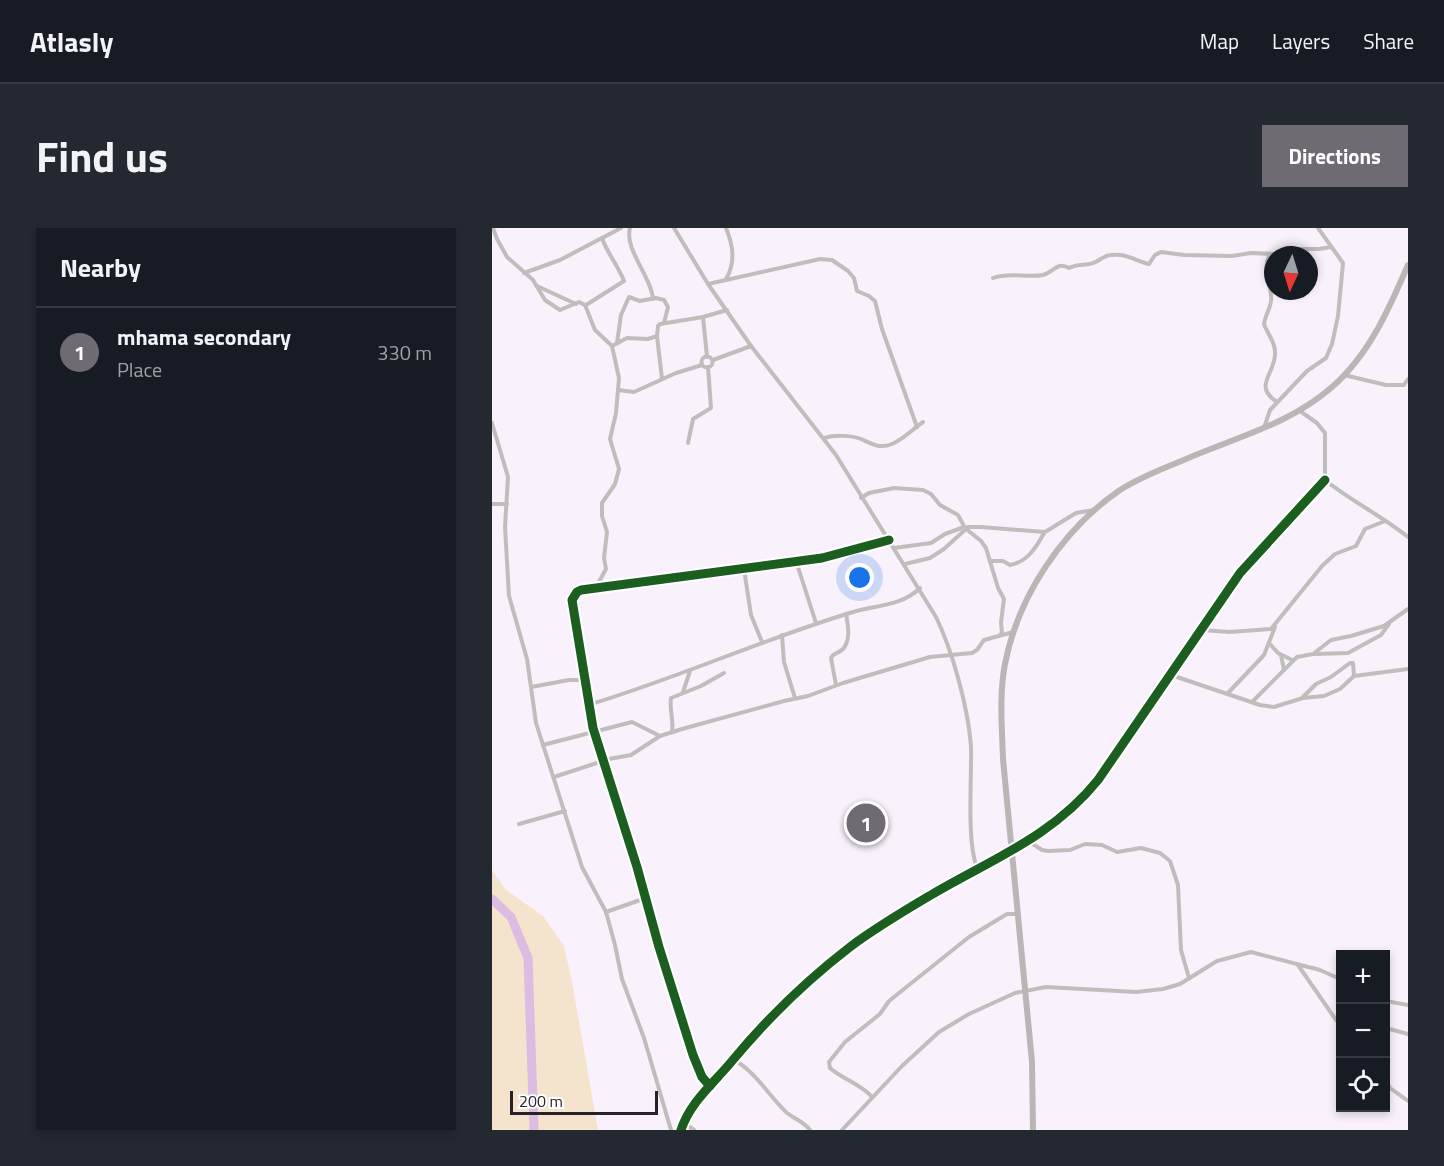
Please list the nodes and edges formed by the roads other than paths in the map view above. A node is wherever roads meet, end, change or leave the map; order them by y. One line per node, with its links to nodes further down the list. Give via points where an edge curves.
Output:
1 (493, 228): 12 (street, via 507,257)
2 (621, 228): 7 (street)
3 (630, 228): 17 (street, via 629,239)
4 (674, 228): 15 (street)
5 (726, 228): 14 (street, via 733,256)
6 (1318, 228): 8 (street)
7 (602, 238): 12 (street); 20 (street, via 624,280)
8 (1330, 247): 9 (street); 35 (street, via 1341,260 1343,270 1331,349)
9 (1318, 249)
10 (1264, 254): 13 (street, via 1161,252 1149,264 1125,255 1112,255 1094,263 1057,266 1042,275)
11 (1408, 265): 31 (main road, via 1376,333)
12 (524, 273): 16 (street)
13 (993, 278)
14 (726, 280): 15 (street); 39 (street, via 827,258 848,271 857,291 875,301)
15 (708, 284): 21 (street)
16 (536, 286): 19 (street); 19 (street, via 545,300 559,309)
17 (653, 299): 23 (street, via 667,302); 25 (street, via 628,298)
18 (1271, 300): 35 (street, via 1264,324 1275,353 1265,385)
19 (576, 304): 20 (street)
20 (585, 305): 25 (street, via 599,336)
21 (727, 310): 22 (street); 26 (street)
22 (703, 316): 23 (street); 27 (street)
23 (664, 323): 24 (street, via 658,326)
24 (657, 336): 25 (street, via 627,338); 32 (street)
25 (614, 345): 34 (street)
26 (751, 346): 28 (street); 41 (street)
27 (707, 357): 28 (street); 29 (street)
28 (713, 360): 30 (street)
29 (702, 364): 30 (street); 32 (street)
30 (708, 367): 42 (street, via 711,408 693,419)
31 (1344, 375): 33 (street, via 1386,385 1404,385); 36 (main road)
32 (662, 379): 34 (street, via 634,392)
33 (1408, 379)
34 (618, 390): 59 (street, via 610,440 618,473 602,503 608,536 606,568)
35 (1277, 402): 40 (street)
36 (1300, 411): 40 (main road); 43 (street, via 1325,433)
37 (923, 422): 39 (street)
38 (492, 423): 46 (street, via 508,477)
39 (917, 427): 41 (street, via 883,446 871,446 852,437)
40 (1264, 429): 47 (main road, via 1128,485)
41 (824, 438): 44 (street)
42 (688, 443)
43 (1325, 480): 48 (street); 65 (street, via 1241,572)
44 (861, 498): 49 (street, via 894,488 928,492 940,505 958,515); 52 (street)
45 (492, 504): 46 (street)
46 (507, 504): 83 (street, via 508,587)
47 (1095, 510): 50 (street, via 1076,513); 66 (main road, via 1049,562 1025,602)
48 (1385, 521): 51 (street); 64 (street, via 1365,529 1356,546 1335,554 1322,566)
49 (965, 528): 50 (street); 53 (street, via 930,543); 55 (street, via 983,543); 56 (street, via 930,558)
50 (1045, 532): 55 (street, via 1021,562 1010,565)
51 (1408, 537)
52 (889, 540): 53 (street); 54 (street)
53 (894, 548): 56 (street)
54 (795, 561): 57 (street); 62 (street)
55 (989, 561): 68 (street, via 1004,599)
56 (905, 564): 58 (street)
57 (744, 569): 59 (street); 69 (street, via 751,615)
58 (920, 588): 61 (street, via 905,600); 71 (street)
59 (595, 589): 81 (street, via 577,592 572,600)
60 (1408, 609): 63 (street)
61 (846, 614): 62 (street); 82 (street, via 847,642 831,658)
62 (816, 623): 67 (street)
63 (1390, 623): 72 (street, via 1331,640); 72 (street, via 1381,635 1348,653)
64 (1275, 625): 65 (street, via 1269,630); 70 (street)
65 (1202, 630): 79 (street)
66 (1013, 632): 68 (street); 99 (main road, via 1001,699)
67 (782, 634): 69 (street); 86 (street, via 784,662)
68 (999, 636): 71 (street, via 984,640 972,653)
69 (762, 642): 76 (street)
70 (1268, 642): 73 (street); 85 (street, via 1264,655)
71 (950, 654): 82 (street); 100 (street, via 969,727 973,848)
72 (1313, 654): 74 (street)
73 (1281, 655): 74 (street); 77 (street)
74 (1292, 660): 77 (street)
75 (1408, 669): 80 (street)
76 (690, 670): 84 (street); 89 (street)
77 (1284, 670): 88 (street)
78 (724, 673): 84 (street)
79 (1172, 675): 85 (street); 98 (street, via 1083,798)
80 (1354, 676): 87 (street, via 1332,693); 87 (street, via 1350,663 1316,684)
81 (585, 680): 83 (street); 89 (street)
82 (836, 685): 86 (street)
83 (531, 687): 93 (street)
84 (683, 692): 90 (street, via 670,699)
85 (1227, 694): 88 (street)
86 (795, 698): 90 (street)
87 (1303, 698): 88 (street, via 1274,707)
88 (1252, 702)
89 (588, 705): 91 (street)
90 (672, 732): 92 (street)
91 (594, 733): 92 (street, via 632,722); 93 (street); 94 (street)
92 (660, 736): 94 (street, via 631,755)
93 (543, 745): 95 (street)
94 (604, 760): 95 (street); 101 (street)
95 (554, 777): 96 (street)
96 (565, 811): 97 (street); 102 (street, via 582,867)
97 (519, 824)
98 (1028, 841): 99 (street); 106 (street, via 1048,851 1070,850 1085,844 1102,845 1117,852 1141,848 1160,853 1170,861 1178,885 1181,950)
99 (1012, 852): 100 (street); 103 (main road)
100 (978, 870): 113 (street, via 849,947 770,1017)
101 (646, 898): 102 (street); 114 (street, via 693,1055)
102 (606, 912): 119 (street, via 622,979)
103 (1019, 914): 107 (main road); 116 (street, via 1008,914 969,937 886,1003 880,1014 837,1051 829,1062 830,1068)
104 (1298, 964): 105 (street); 106 (street, via 1246,952 1217,961); 110 (street)
105 (1336, 976)
106 (1190, 978): 107 (street, via 1150,992 1046,987)
107 (1025, 991): 116 (street, via 969,1014 939,1032); 124 (main road, via 1034,1079)
108 (1390, 1003): 109 (street)
109 (1408, 1005)
110 (1336, 1018)
111 (1390, 1029): 112 (street)
112 (1408, 1034)
113 (733, 1059): 114 (street); 122 (street, via 757,1077 787,1112)
114 (710, 1086): 118 (street)
115 (1390, 1088): 117 (street)
116 (872, 1097): 123 (street)
117 (1408, 1101)
118 (684, 1122): 120 (street); 121 (street)
119 (671, 1130)
120 (681, 1130)
121 (694, 1130)
122 (810, 1130)
123 (842, 1130)
124 (1033, 1130)

